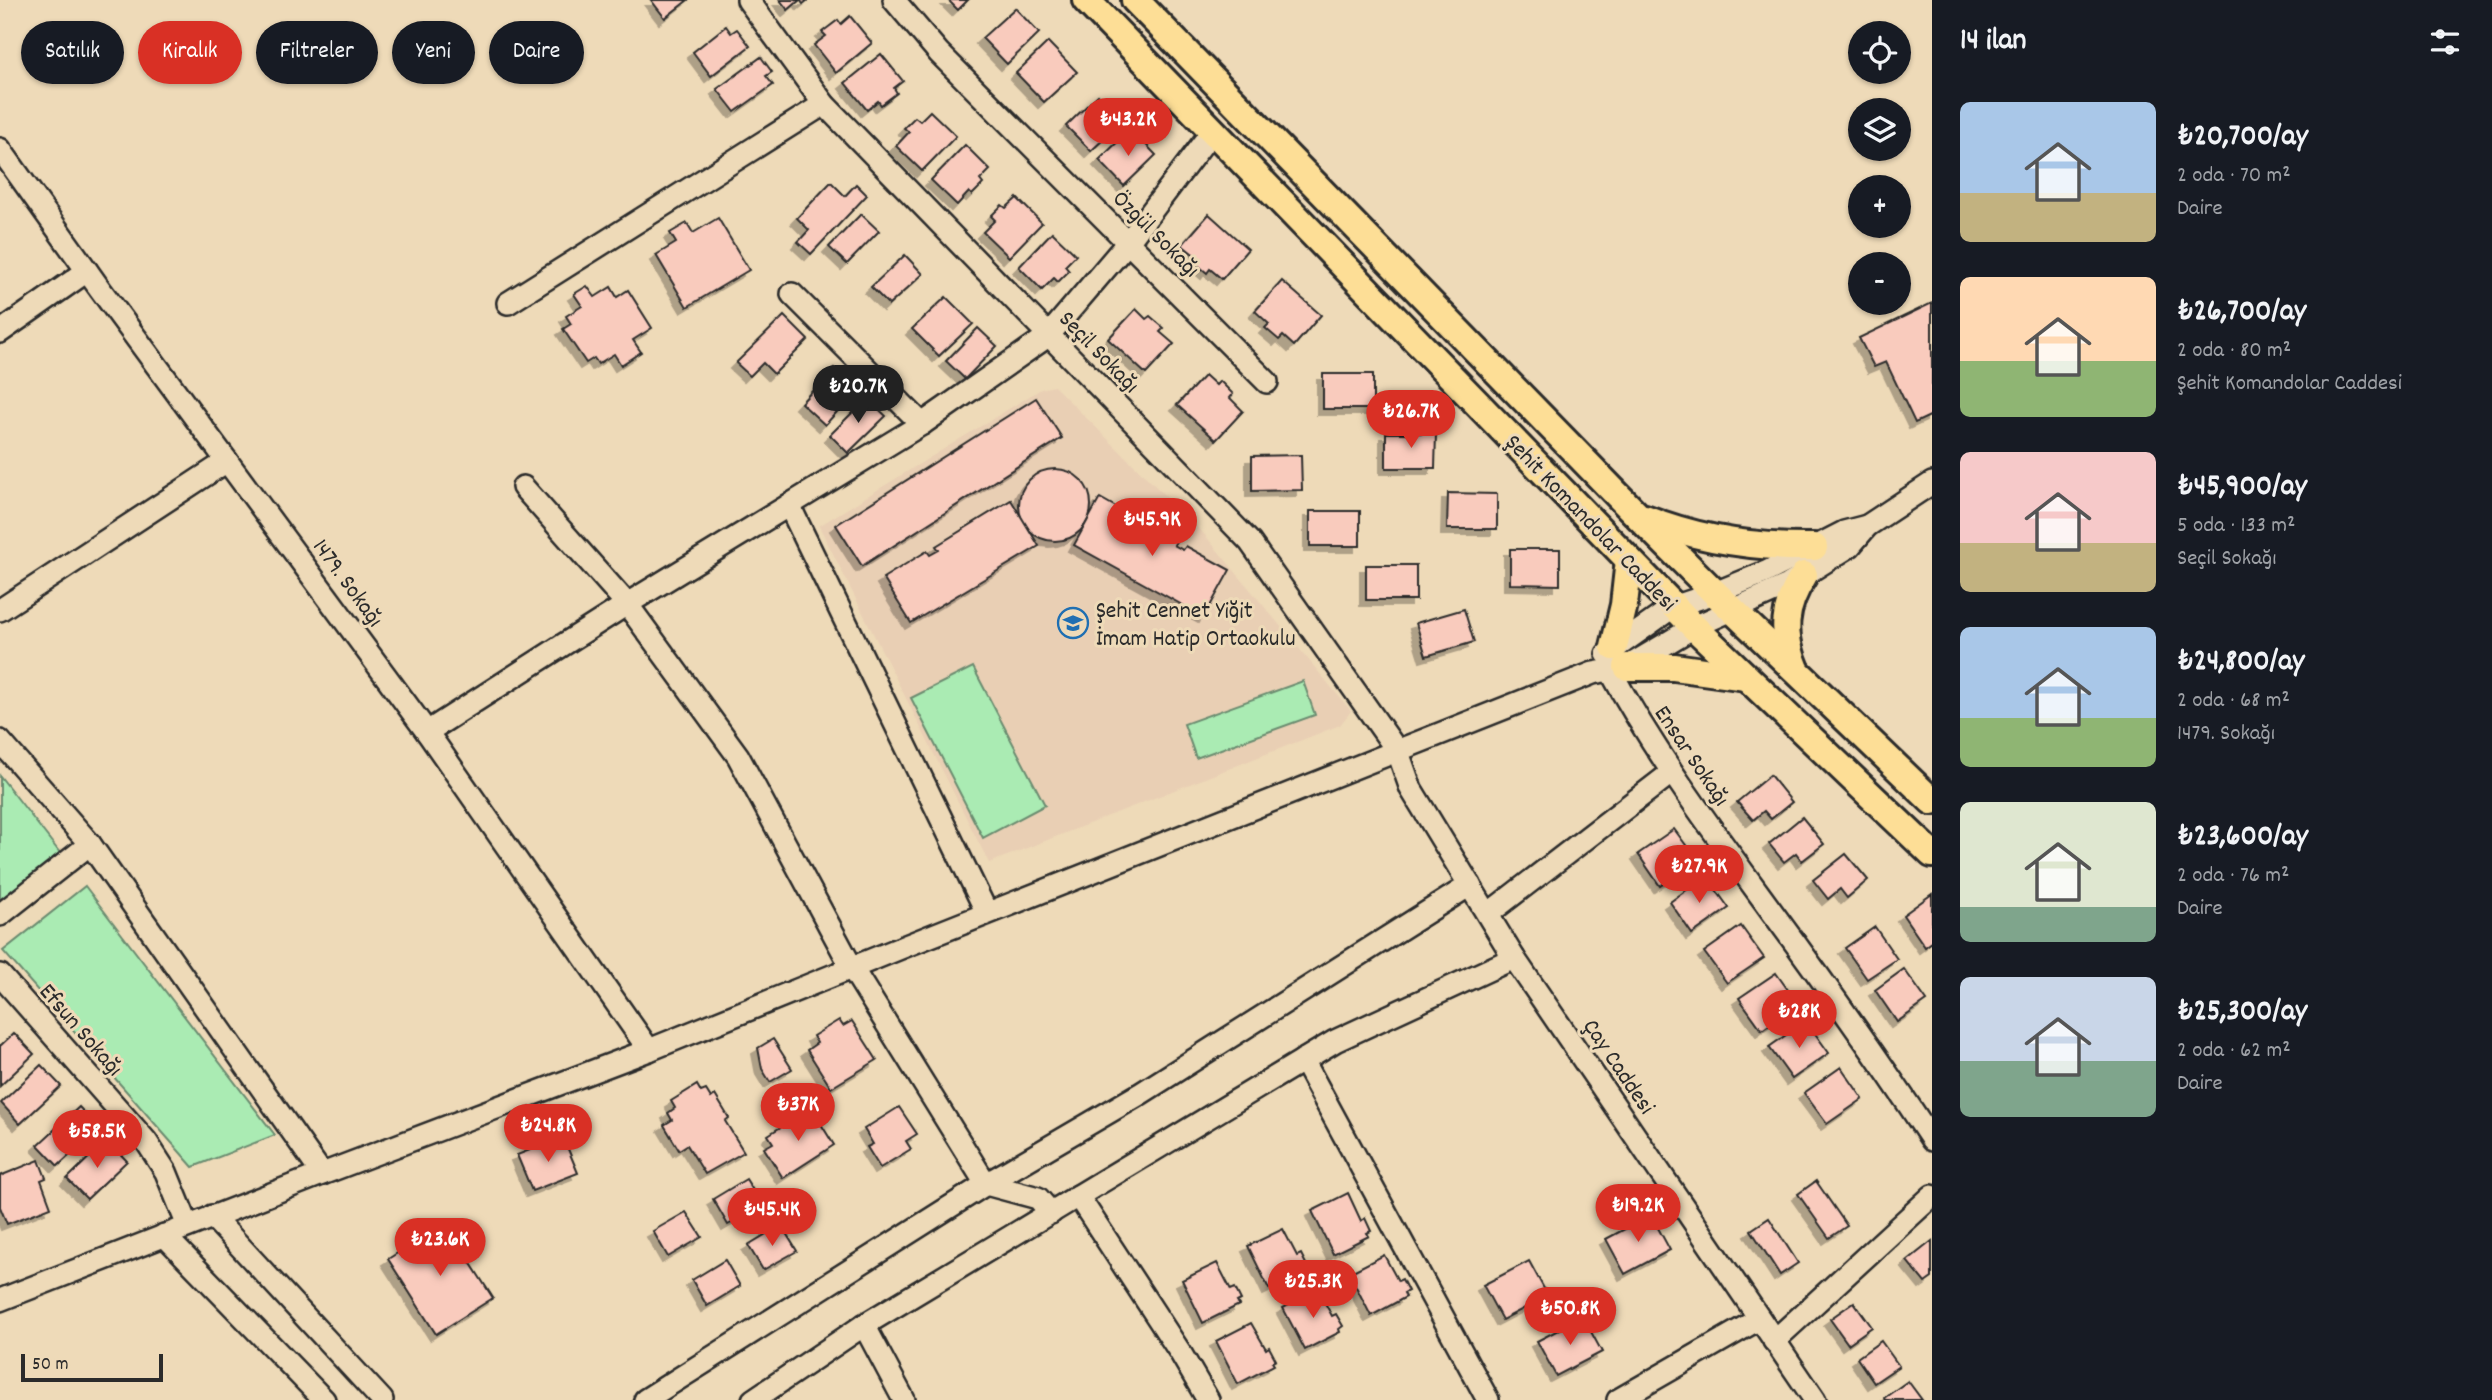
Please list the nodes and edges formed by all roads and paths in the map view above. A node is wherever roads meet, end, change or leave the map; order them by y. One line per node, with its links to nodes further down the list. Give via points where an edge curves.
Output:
1 (748, 0): 5 (street, Seçil Sokağı)
2 (894, 0): 8 (street, Özgül Sokağı, via 939,53)
3 (1086, 0): 6 (main road, Şehit Komandolar Caddesi)
4 (1136, 0): 20 (main road, Şehit Komandolar Caddesi)
5 (824, 104): 11 (street); 13 (street, Seçil Sokağı)
6 (1213, 130): 8 (street); 23 (main road, Şehit Komandolar Caddesi)
7 (0, 149): 9 (street, 1479. Sokağı)
8 (1129, 241): 13 (street); 14 (street, Özgül Sokağı)
9 (87, 271): 12 (street); 16 (street, 1479. Sokağı)
10 (792, 294): 15 (street)
11 (508, 303)
12 (0, 332)
13 (1048, 336): 15 (street); 35 (street, Seçil Sokağı, via 1250,542)
14 (1267, 382)
15 (922, 424): 19 (street)
16 (227, 461): 28 (street); 33 (street, 1479. Sokağı)
17 (1932, 483): 21 (street)
18 (523, 487): 26 (street)
19 (789, 505): 26 (street); 41 (street)
20 (1636, 514): 22 (main road, via 1718,540); 25 (main road, Şehit Komandolar Caddesi)
21 (1867, 526): 22 (street); 24 (street, via 1850,546)
22 (1814, 547): 25 (street)
23 (1629, 560): 27 (main road, Şehit Komandolar Caddesi); 30 (main road)
24 (1804, 575): 25 (street, via 1772,593); 31 (main road, via 1787,616 1788,644)
25 (1724, 601): 27 (street); 29 (street); 31 (main road, Şehit Komandolar Caddesi)
26 (627, 604): 33 (street); 45 (street, via 738,756)
27 (1674, 607): 29 (main road, Şehit Komandolar Caddesi); 30 (street)
28 (0, 610)
29 (1693, 627): 30 (street); 32 (main road, Şehit Komandolar Caddesi)
30 (1611, 664): 32 (main road); 35 (street); 36 (street, Ensar Sokağı, via 1633,714)
31 (1797, 671): 37 (main road, Şehit Komandolar Caddesi)
32 (1746, 677): 39 (main road, Şehit Komandolar Caddesi)
33 (427, 732): 47 (street, 1479. Sokağı)
34 (0, 741): 38 (street)
35 (1398, 752): 40 (street, Çay Caddesi, via 1411,789); 41 (street)
36 (1671, 774): 42 (street); 49 (street, Ensar Sokağı, via 1863,1035)
37 (1932, 801)
38 (90, 844): 43 (street); 50 (street)
39 (1932, 854)
40 (1470, 885): 42 (street, Çay Caddesi); 51 (street, via 1140,1094)
41 (987, 913): 45 (street)
42 (1488, 914): 44 (street, Çay Caddesi)
43 (0, 915)
44 (1514, 958): 48 (street); 59 (street, Çay Caddesi)
45 (852, 968): 47 (street); 51 (street)
46 (0, 975): 56 (street, Efsun Sokağı, via 146,1142 166,1172)
47 (649, 1050): 50 (street)
48 (1303, 1060): 52 (street); 69 (street)
49 (1932, 1140)
50 (322, 1174): 55 (street)
51 (986, 1184): 54 (street, via 1038,1198); 65 (street)
52 (1078, 1196): 54 (street); 68 (street)
53 (1932, 1196): 61 (street)
54 (1051, 1213): 60 (street)
55 (212, 1216): 56 (street); 64 (street)
56 (188, 1226): 57 (street)
57 (164, 1235): 58 (street); 63 (street)
58 (0, 1300)
59 (1759, 1319): 61 (street, Çay Caddesi); 70 (street)
60 (864, 1325): 66 (street); 67 (street)
61 (1774, 1340): 62 (street, Çay Caddesi)
62 (1809, 1398)
63 (324, 1400)
64 (382, 1400)
65 (645, 1400)
66 (753, 1400)
67 (904, 1400)
68 (1208, 1400)
69 (1488, 1400)
70 (1618, 1400)

